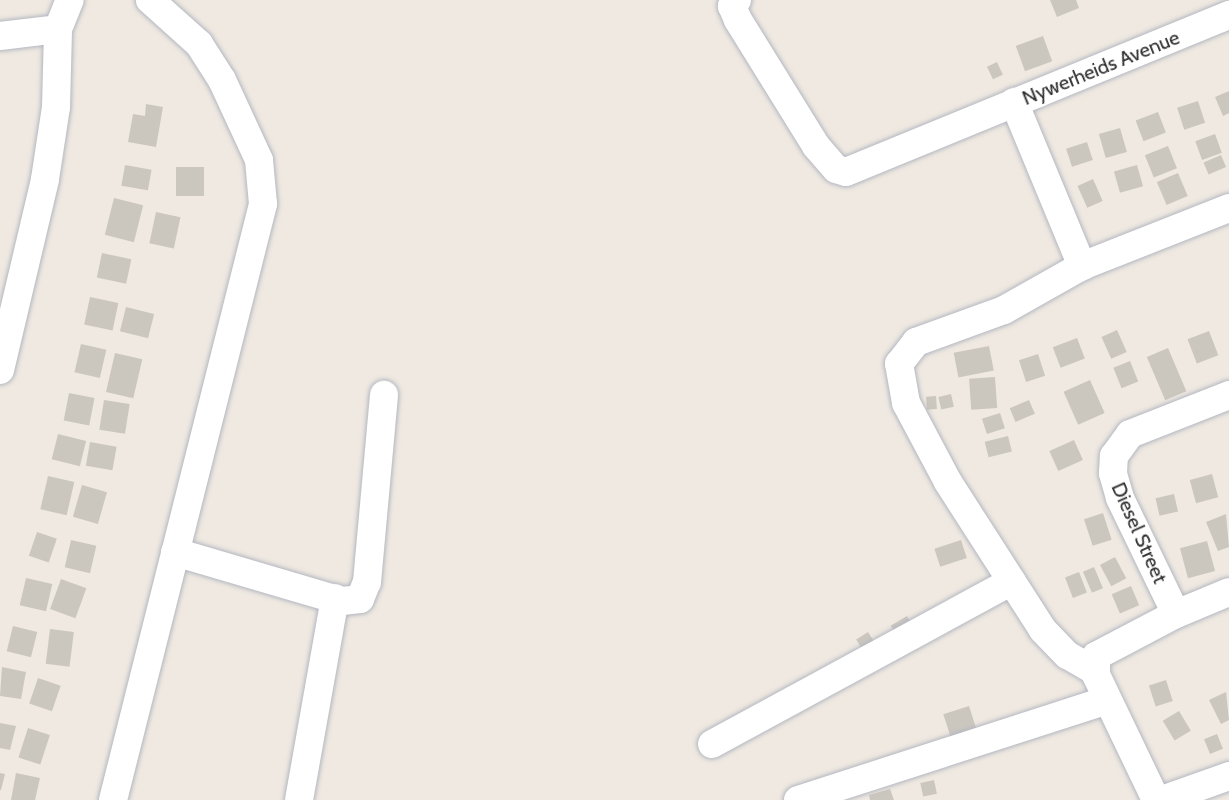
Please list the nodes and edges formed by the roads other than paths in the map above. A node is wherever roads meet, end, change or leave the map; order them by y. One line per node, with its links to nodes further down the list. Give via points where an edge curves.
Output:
1 (150, 0): 13 (street, via 199,44 241,117 263,178 259,227)
2 (737, 0): 7 (street, via 732,6 738,20 816,146 836,169 857,171)
3 (69, 1): 5 (street)
4 (1229, 15): 7 (street, Nywerheids Avenue)
5 (58, 29): 6 (street); 10 (street, via 56,106 45,178)
6 (0, 36)
7 (1014, 102): 9 (street, Nywerheids Avenue)
8 (1229, 208): 9 (street)
9 (1082, 266): 14 (street, via 1004,310 916,342 899,364 900,386 916,427)
10 (0, 370)
11 (1229, 394): 17 (street, Diesel Street, via 1130,434 1114,456 1113,473 1120,498)
12 (384, 395): 16 (street, via 367,582 360,599 348,602)
13 (175, 552): 16 (street); 22 (street)
14 (1012, 581): 18 (street, via 1054,644); 20 (street)
15 (1229, 592): 17 (street)
16 (334, 598): 23 (street)
17 (1176, 614): 18 (street, via 1102,650 1096,657)
18 (1095, 671): 19 (street)
19 (1107, 700): 24 (street); 25 (street)
20 (712, 744)
21 (1229, 776): 26 (street)
22 (113, 800)
23 (299, 800)
24 (798, 800)
25 (1156, 800)
26 (1162, 800)

